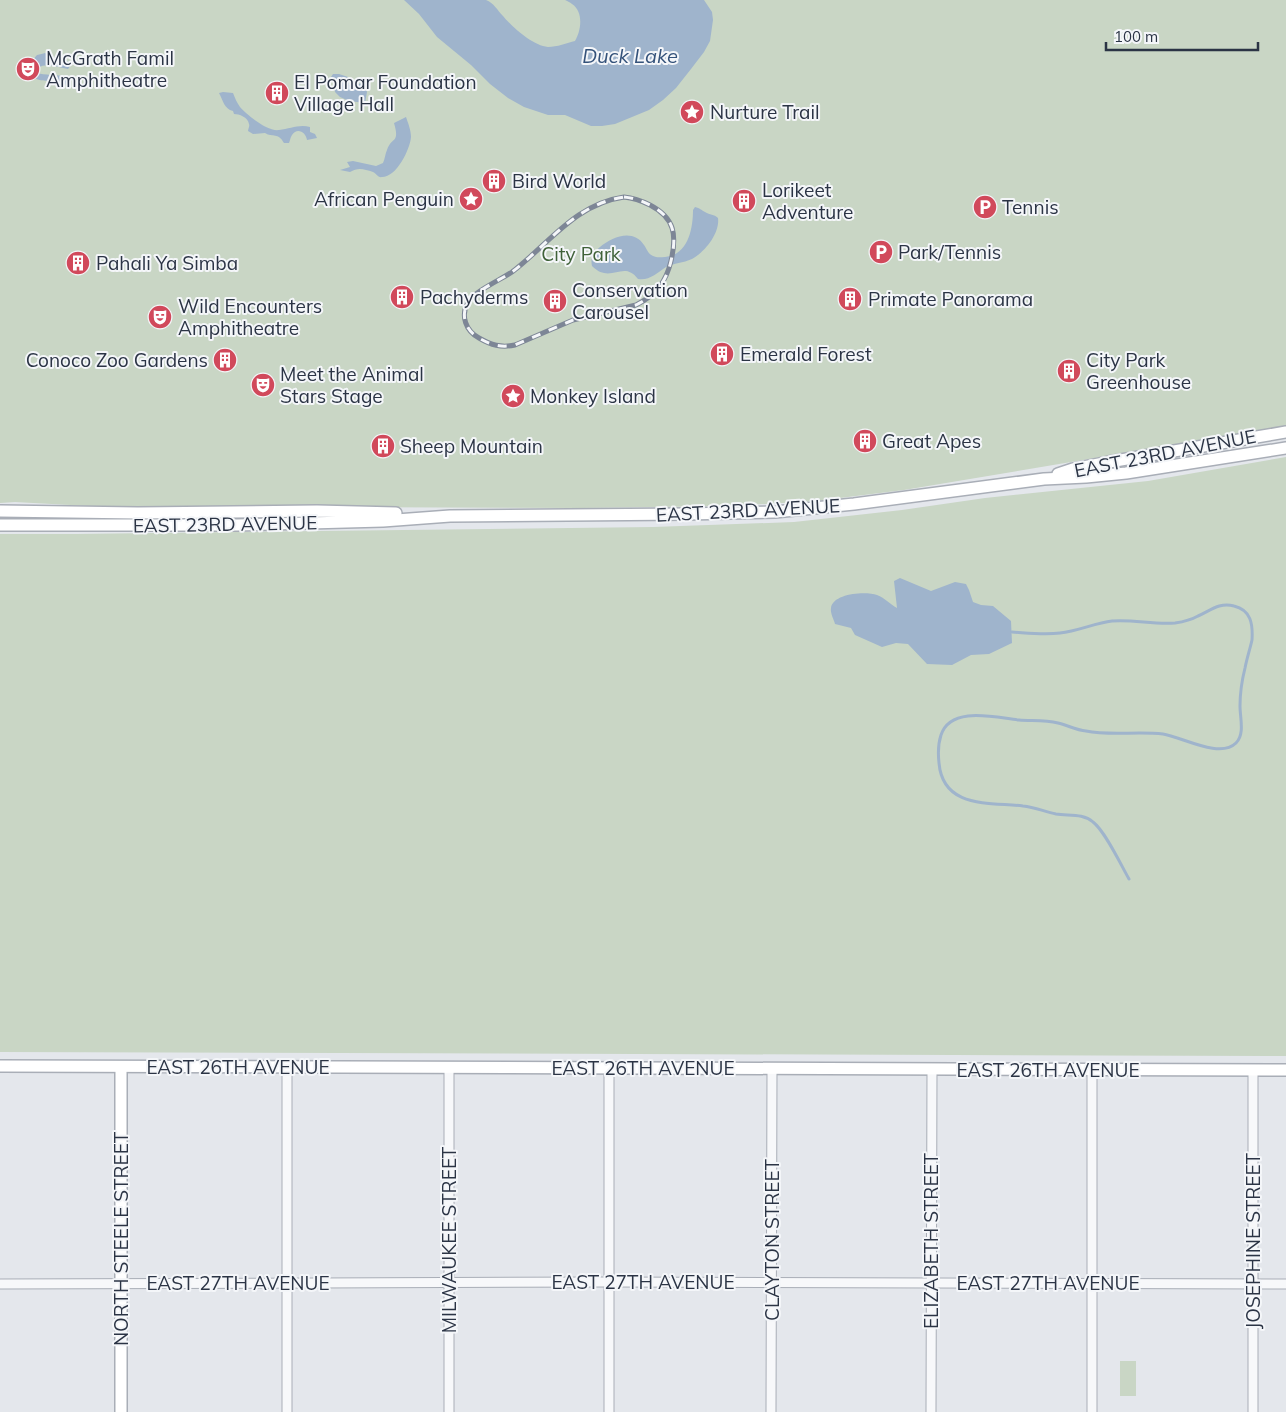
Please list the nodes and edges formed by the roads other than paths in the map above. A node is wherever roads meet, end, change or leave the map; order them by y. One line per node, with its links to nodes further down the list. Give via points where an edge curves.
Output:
1 (1286, 432): 3 (main road, EAST 23RD AVENUE, via 1109,462)
2 (1286, 448): 3 (main road, EAST 23RD AVENUE, via 1126,473)
3 (1044, 479): 5 (main road, EAST 23RD AVENUE, via 869,503 775,512)
4 (0, 511): 5 (main road, EAST 23RD AVENUE, via 317,511)
5 (450, 516): 6 (main road, EAST 23RD AVENUE, via 237,525)
6 (0, 525)
7 (0, 1066): 8 (main road, EAST 26TH AVENUE)
8 (121, 1067): 9 (main road, EAST 26TH AVENUE); 20 (main road, NORTH STEELE STREET)
9 (287, 1067): 10 (main road, EAST 26TH AVENUE); 17 (street)
10 (449, 1068): 11 (main road, EAST 26TH AVENUE); 21 (street, MILWAUKEE STREET)
11 (609, 1068): 12 (main road, EAST 26TH AVENUE); 18 (street)
12 (772, 1069): 13 (main road, EAST 26TH AVENUE); 19 (street, CLAYTON STREET)
13 (932, 1069): 14 (main road, EAST 26TH AVENUE); 22 (street, ELIZABETH STREET)
14 (1092, 1070): 15 (main road, EAST 26TH AVENUE); 24 (street)
15 (1253, 1070): 16 (main road, EAST 26TH AVENUE); 25 (street, JOSEPHINE STREET)
16 (1286, 1070)
17 (287, 1282): 20 (street, EAST 27TH AVENUE); 21 (street, EAST 27TH AVENUE); 28 (street)
18 (609, 1282): 19 (street, EAST 27TH AVENUE); 21 (street, EAST 27TH AVENUE); 30 (street)
19 (772, 1282): 22 (street, EAST 27TH AVENUE); 31 (street, CLAYTON STREET)
20 (122, 1283): 23 (street, EAST 27TH AVENUE); 27 (main road, NORTH STEELE STREET)
21 (449, 1283): 29 (street, MILWAUKEE STREET)
22 (931, 1283): 24 (street, EAST 27TH AVENUE); 32 (street, ELIZABETH STREET)
23 (0, 1284)
24 (1092, 1284): 25 (street, EAST 27TH AVENUE); 33 (street)
25 (1253, 1284): 26 (street, EAST 27TH AVENUE); 34 (street, JOSEPHINE STREET)
26 (1286, 1284)
27 (120, 1412)
28 (287, 1412)
29 (449, 1412)
30 (609, 1412)
31 (771, 1412)
32 (931, 1412)
33 (1092, 1412)
34 (1253, 1412)

